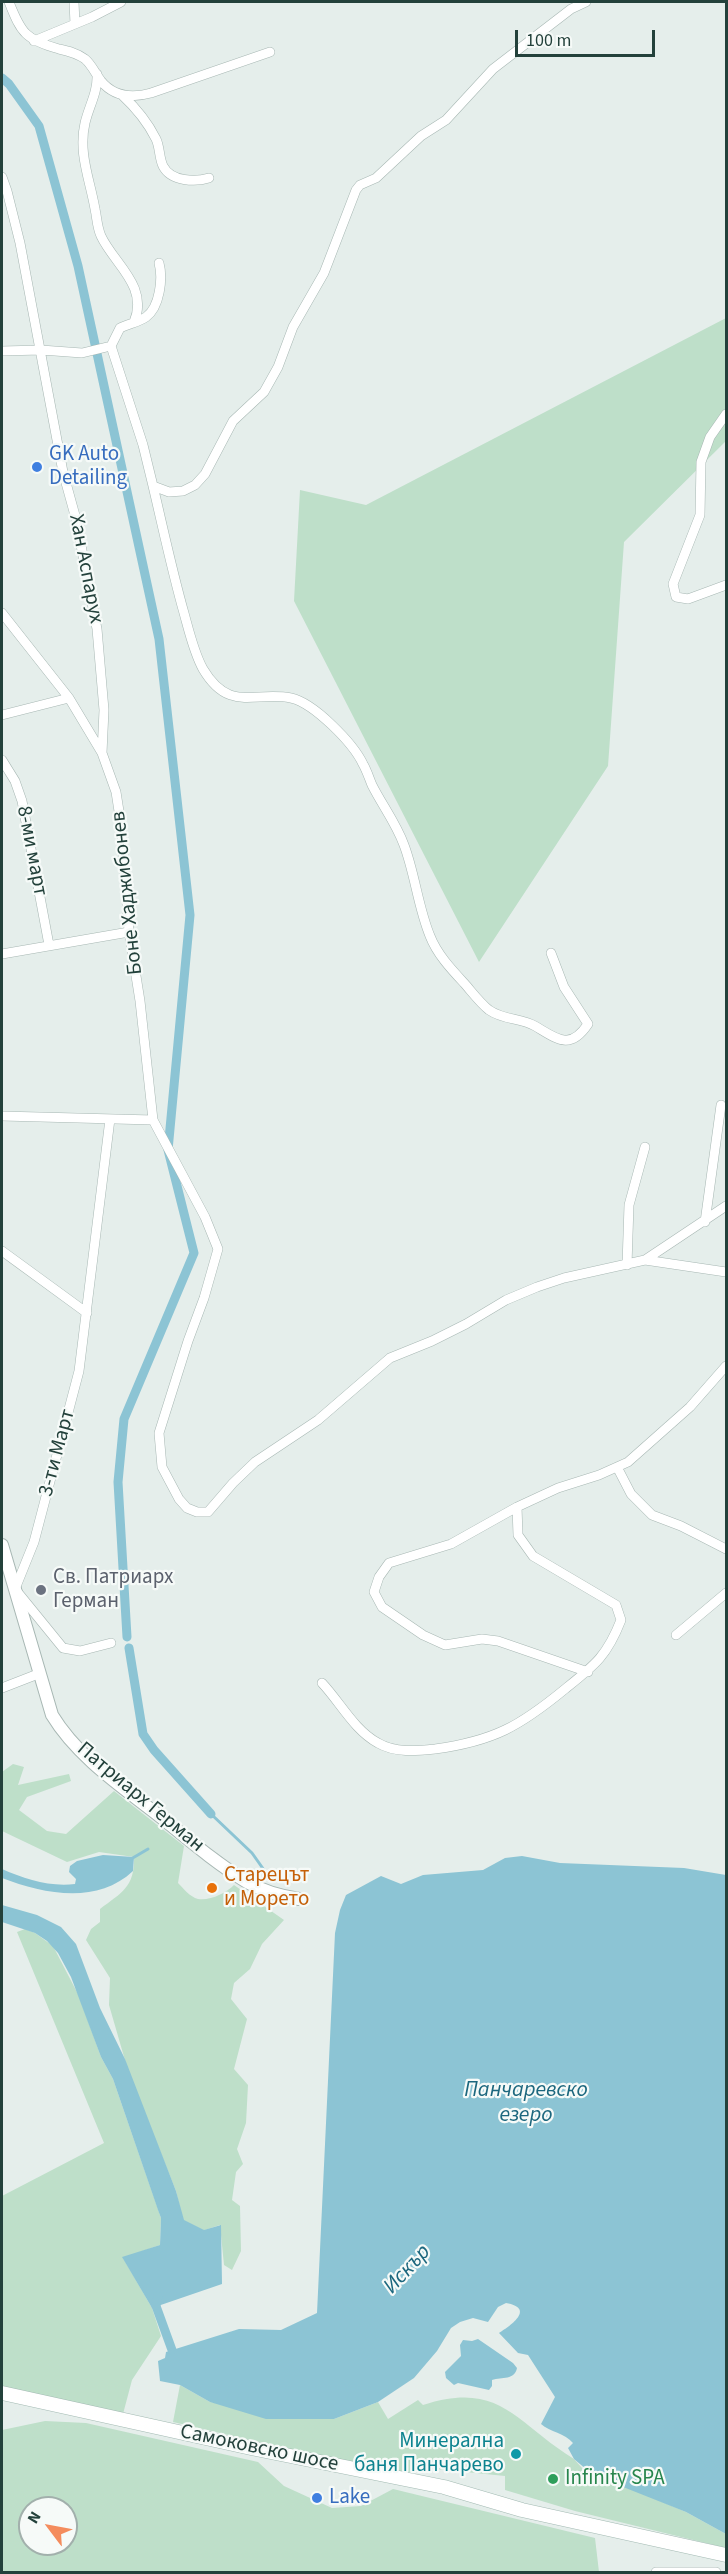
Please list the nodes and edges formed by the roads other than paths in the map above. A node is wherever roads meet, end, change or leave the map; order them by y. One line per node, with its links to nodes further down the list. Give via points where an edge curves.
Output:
1 (9, 2): 6 (street, via 17,23)
2 (74, 2): 5 (street)
3 (121, 2): 5 (street)
4 (586, 2): 18 (street, via 571,9 493,69 446,120 421,136 376,178 360,184 324,273 293,327 264,392 233,421 195,485 168,492)
5 (75, 24): 6 (street)
6 (34, 41): 8 (street, via 74,52)
7 (270, 52): 9 (street, via 151,93)
8 (97, 74): 9 (street); 13 (street, via 82,147 85,171 101,236 124,267 135,292 138,309)
9 (122, 95): 11 (street, via 156,140 164,168 184,179)
10 (2, 177): 15 (street, Хан Аспарух, via 20,243)
11 (209, 178)
12 (159, 263): 13 (street, via 156,303 146,317)
13 (134, 322): 14 (street, via 120,328)
14 (111, 346): 15 (street, via 82,353); 18 (street)
15 (41, 350): 16 (street); 23 (street, Хан Аспарух, via 97,629 104,710)
16 (2, 351)
17 (726, 414): 19 (street, via 710,437 702,462 700,515 673,584 676,597 688,599)
18 (153, 486): 27 (street, via 188,627 202,667 212,682 240,698 294,698 325,719 362,762 392,818 404,844 430,937 441,956 487,1008 499,1016 535,1026 557,1041 566,1041 580,1034 588,1024 564,987)
19 (726, 585)
20 (2, 613): 21 (street, Боне Хаджибонев)
21 (69, 698): 22 (street); 23 (street, Боне Хаджибонев)
22 (2, 715)
23 (102, 753): 25 (street, Боне Хаджибонев, via 116,792 121,824)
24 (2, 760): 26 (street, 8-ми март, via 22,801)
25 (129, 932): 26 (street); 32 (street, Боне Хаджибонев)
26 (49, 945): 28 (street)
27 (551, 953)
28 (2, 954)
29 (722, 1105): 35 (street)
30 (2, 1116): 31 (street)
31 (110, 1119): 32 (street); 40 (street, 3-ти Март)
32 (153, 1120): 38 (street, Боне Хаджибонев, via 218,1249 159,1434 162,1467 187,1508 197,1512 208,1512 255,1462 318,1420 390,1358 537,1287)
33 (645, 1147): 38 (street, via 628,1205)
34 (726, 1206): 35 (street)
35 (705, 1222): 37 (street)
36 (2, 1251): 40 (street)
37 (645, 1260): 38 (street, Боне Хаджибонев); 39 (street)
38 (627, 1265)
39 (726, 1272)
40 (87, 1313): 47 (street, 3-ти Март, via 79,1371 55,1463)
41 (726, 1366): 42 (street, via 653,1442)
42 (617, 1467): 43 (street); 45 (street, via 631,1494 652,1515)
43 (517, 1507): 51 (street, via 518,1535 533,1556 616,1605 621,1620 611,1645); 51 (street, via 451,1544 389,1563 374,1592 382,1607 445,1645 482,1639 498,1641)
44 (2, 1545): 46 (street, Патриарх Герман)
45 (726, 1549)
46 (4, 1565): 47 (street, Патриарх Герман)
47 (15, 1589): 50 (street, via 63,1648 80,1651); 52 (street, Патриарх Герман)
48 (726, 1593): 49 (street)
49 (676, 1635)
50 (111, 1643)
51 (588, 1672): 53 (street, via 544,1708 508,1730 478,1742 398,1751 377,1743 347,1715)
52 (38, 1674): 54 (street); 55 (street, Патриарх Герман, via 52,1715 90,1760 247,1882 275,1896)
53 (322, 1683)
54 (2, 1688)
55 (299, 1899)
56 (2, 2393): 57 (main road, Самоковско шосе, via 444,2487 522,2510)
57 (724, 2555): 59 (street)
58 (656, 2572): 59 (street)
59 (715, 2572)

